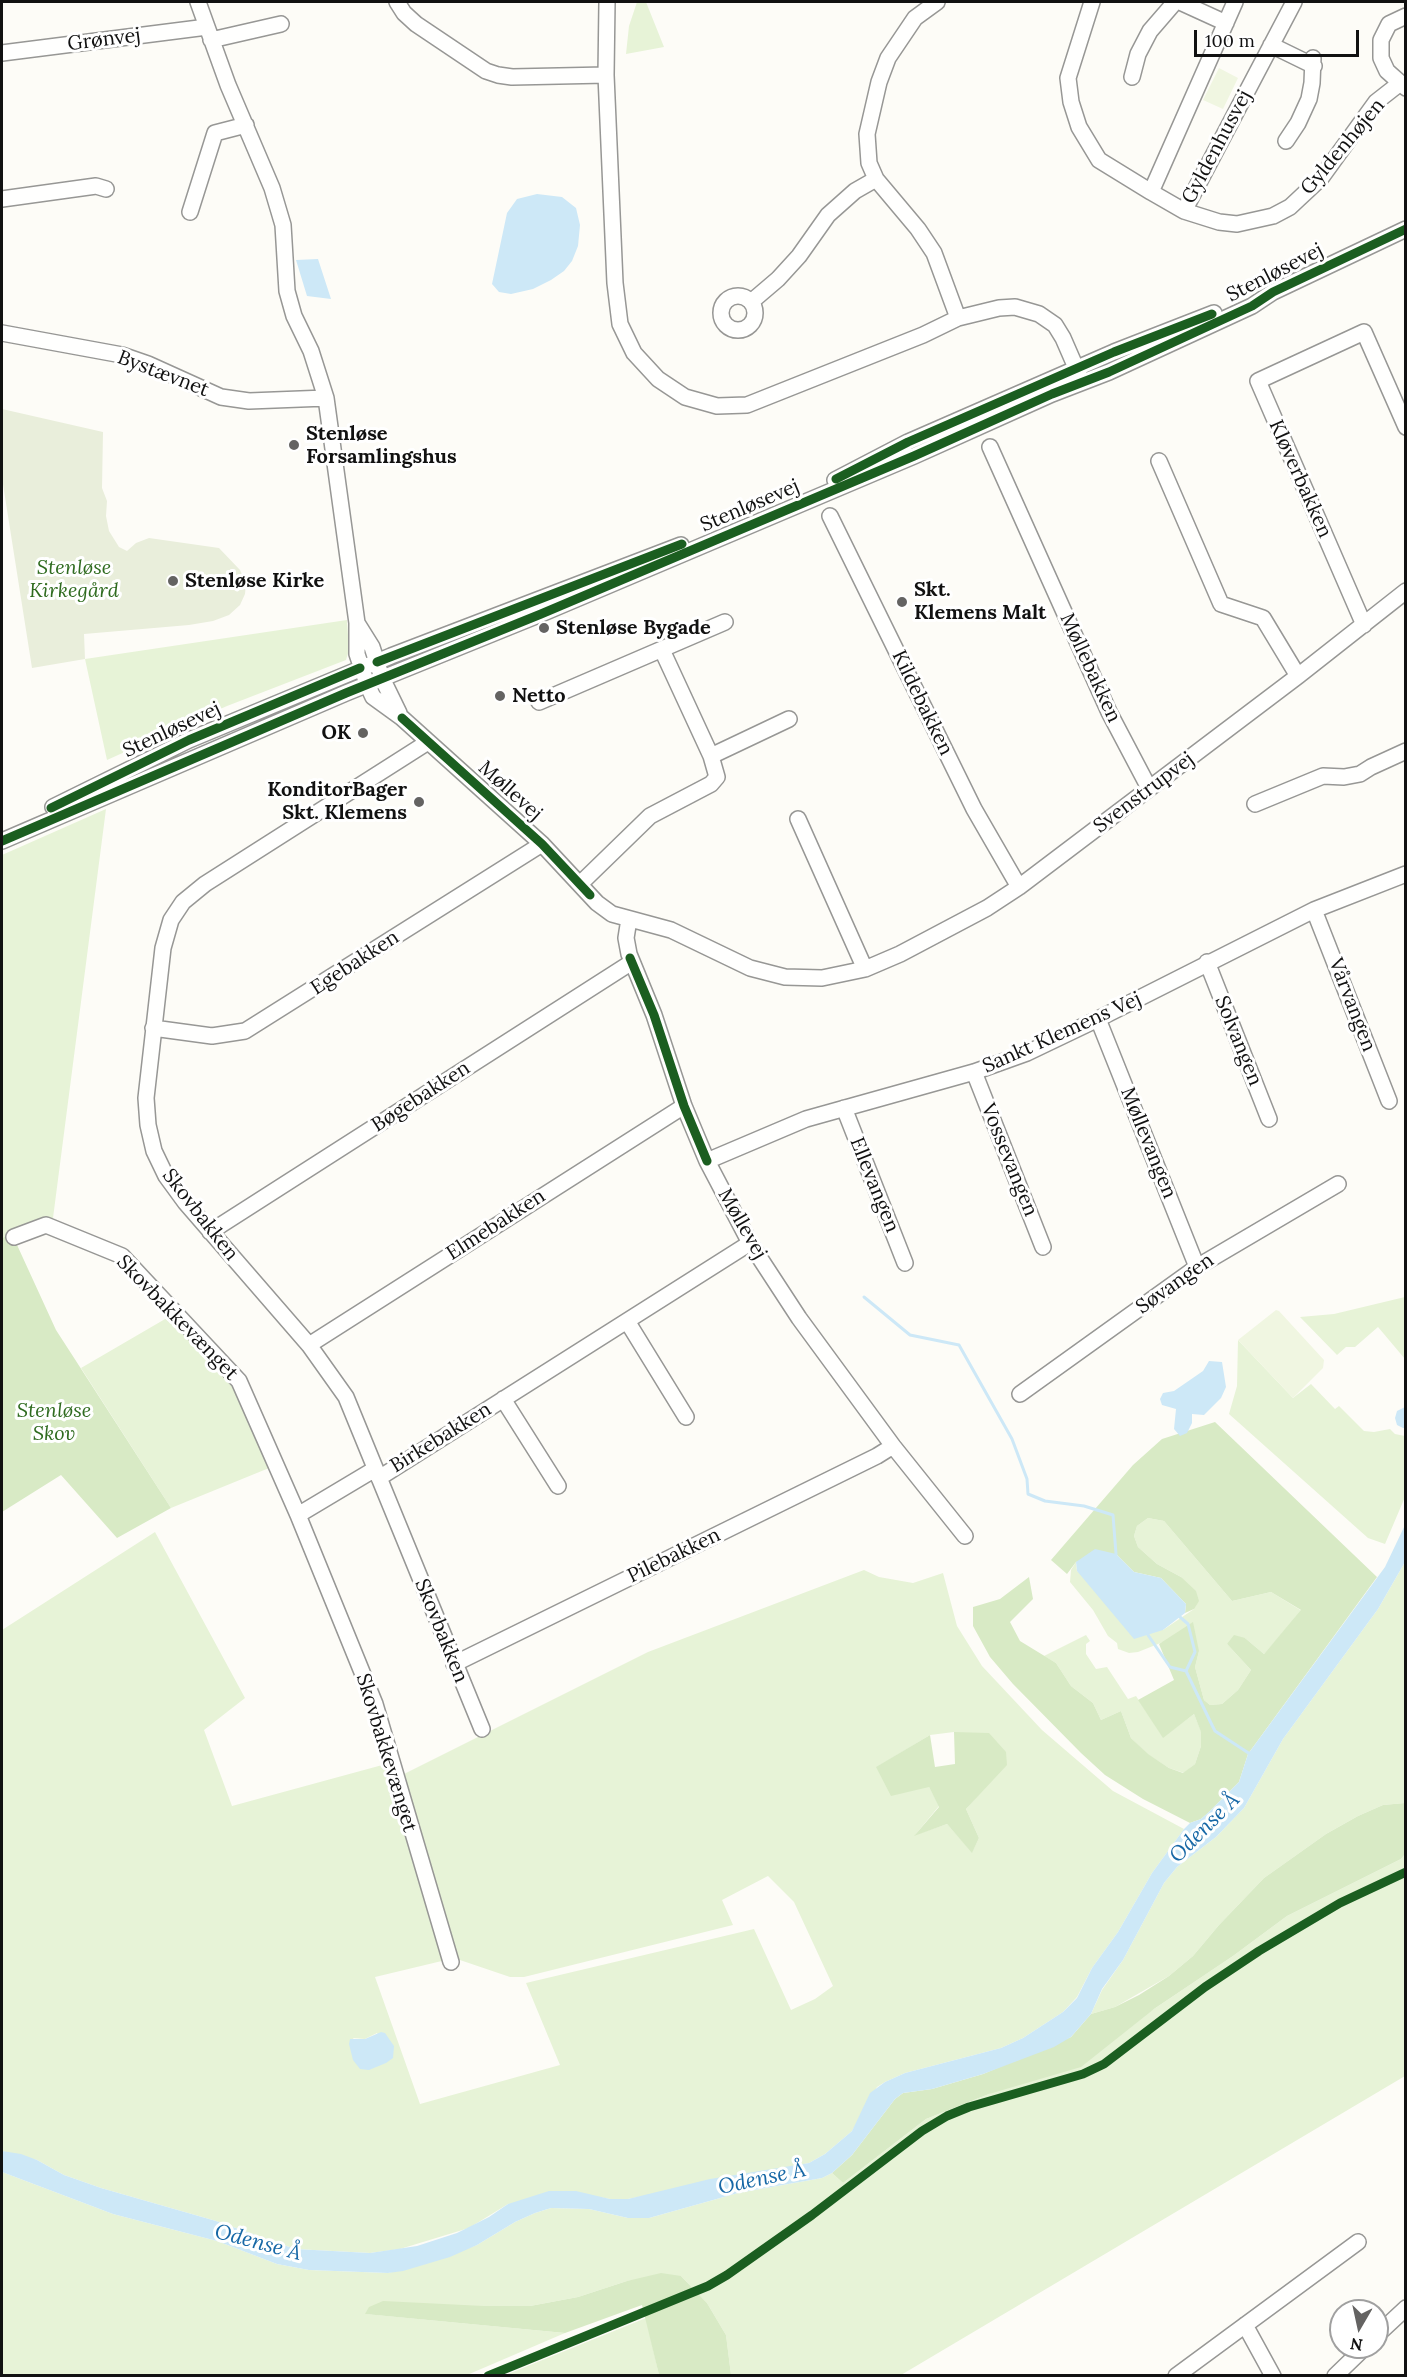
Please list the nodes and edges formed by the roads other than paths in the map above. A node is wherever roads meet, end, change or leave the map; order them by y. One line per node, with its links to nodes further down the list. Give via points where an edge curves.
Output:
1 (198, 2): 12 (street)
2 (397, 2): 15 (street, via 416,24 498,75)
3 (607, 2): 15 (street)
4 (937, 2): 20 (street, via 915,18 888,58 879,82 867,134 869,163)
5 (1092, 2): 22 (street, via 1068,78 1071,102 1079,127 1099,160)
6 (1178, 2): 10 (street); 16 (street, via 1150,31)
7 (1235, 2): 10 (street, Gyldenhusvej)
8 (1294, 2): 13 (street, Gyldenhusvej)
9 (1406, 16): 17 (street, Gyldenhøjen, via 1389,24 1381,40 1381,58)
10 (1226, 22): 22 (street, Gyldenhusvej)
11 (281, 24): 12 (street)
12 (209, 34): 14 (street, Grønvej); 18 (street)
13 (1271, 45): 19 (street, via 1314,62 1311,91); 24 (street, Gyldenhusvej)
14 (2, 53)
15 (606, 75): 28 (street, via 620,324 634,353 658,378 686,397 717,406 747,405)
16 (1132, 77)
17 (1402, 86): 24 (street, Gyldenhøjen, via 1377,102 1321,178 1290,207 1264,219 1237,224)
18 (246, 125): 25 (street, via 215,133); 31 (street, via 283,225 287,291 294,316 311,351)
19 (1286, 141)
20 (876, 180): 27 (street, via 855,191 828,215 799,256); 28 (street, via 934,253)
21 (106, 189): 23 (street, via 96,186)
22 (1151, 192): 24 (street, Gyldenhusvej)
23 (2, 199)
24 (1184, 211)
25 (190, 212)
26 (1406, 229): 30 (street, Stenløsevej)
27 (751, 302)
28 (958, 318): 30 (street, via 999,308 1026,309 1039,314 1055,325)
29 (2, 333): 31 (street, Bystævnet, via 122,356 221,397 249,401)
30 (1079, 375): 41 (street, Stenløsevej, via 908,442 758,515); 44 (street, Stenløsevej, via 783,512)
31 (326, 398): 38 (street)
32 (1406, 427): 39 (street, Kløverbakken, via 1364,332 1258,381)
33 (990, 447): 52 (street, Møllebakken, via 1109,711)
34 (1159, 461): 43 (street, via 1221,604 1263,618)
35 (830, 516): 60 (street, Kildebakken, via 974,809)
36 (1406, 591): 39 (street, Svenstrupvej)
37 (725, 622): 40 (street)
38 (357, 623): 41 (street); 42 (street)
39 (1364, 625): 43 (street, Svenstrupvej)
40 (662, 650): 46 (street); 51 (street)
41 (377, 662): 42 (street, Stenløsevej); 44 (street, Møllevej)
42 (360, 668): 45 (street, Møllevej); 55 (street, Stenløsevej, via 189,740)
43 (1298, 676): 52 (street, Svenstrupvej)
44 (382, 678): 45 (street, Stenløsevej); 47 (street, Møllevej)
45 (367, 684): 47 (street, Møllevej, via 374,697); 56 (street, Stenløsevej)
46 (539, 702)
47 (402, 718): 49 (street, Møllevej)
48 (789, 719): 51 (street)
49 (428, 742): 57 (street, Møllevej); 67 (street, Skovbakken, via 205,884 183,902 171,920 163,948)
50 (1406, 751): 53 (street, via 1360,774 1323,776)
51 (711, 756): 59 (street, via 717,777 711,784 650,816)
52 (1149, 788): 60 (street, Svenstrupvej)
53 (1255, 804)
54 (798, 819): 65 (street)
55 (2, 832)
56 (2, 841)
57 (542, 844): 59 (street, Møllevej); 67 (street, Egebakken, via 245,1032 212,1036)
58 (1406, 874): 61 (street, Sankt Klemens Vej)
59 (580, 883): 62 (street, Møllevej, via 597,903 612,914)
60 (1019, 887): 65 (street, Svenstrupvej, via 987,908)
61 (1314, 910): 64 (street, Sankt Klemens Vej); 69 (street, Vårvangen)
62 (629, 919): 63 (street, Møllevej, via 627,948); 65 (street, Svenstrupvej, via 671,930 750,968 785,977 822,978)
63 (632, 962): 70 (street, Møllevej); 75 (street, Bøgebakken)
64 (1207, 962): 66 (street, Sankt Klemens Vej); 72 (street, Solvangen)
65 (865, 969)
66 (1098, 1019): 68 (street, Sankt Klemens Vej, via 1027,1053); 80 (street, Møllevangen)
67 (153, 1028): 75 (street, Skovbakken, via 146,1098 154,1151 166,1176)
68 (974, 1072): 71 (street, Sankt Klemens Vej); 78 (street, Vossevangen)
69 (1389, 1101)
70 (684, 1106): 73 (street, Møllevej); 82 (street, Elmebakken)
71 (844, 1108): 73 (street, Sankt Klemens Vej); 79 (street, Ellevangen)
72 (1269, 1119)
73 (707, 1161): 77 (street, Møllevej)
74 (1338, 1184): 80 (street, Søvangen)
75 (210, 1232): 82 (street, Skovbakken)
76 (14, 1237): 89 (street, Skovbakkevænget, via 46,1225 122,1256 239,1381)
77 (750, 1243): 81 (street, Birkebakken); 86 (street, Møllevej)
78 (1043, 1247)
79 (905, 1263)
80 (1197, 1267): 83 (street, Søvangen)
81 (627, 1321): 84 (street, Birkebakken); 85 (street)
82 (309, 1345): 87 (street, Skovbakken, via 346,1397)
83 (1020, 1394)
84 (503, 1399): 87 (street, Birkebakken); 88 (street, Birkebakken)
85 (686, 1417)
86 (893, 1446): 90 (street, Møllevej); 91 (street, Pilebakken)
87 (377, 1473): 89 (street); 91 (street, Skovbakken)
88 (558, 1486)
89 (298, 1515): 93 (street, Skovbakkevænget, via 375,1704)
90 (965, 1536)
91 (454, 1664): 92 (street, Skovbakken)
92 (482, 1729)
93 (451, 1962)
94 (1358, 2242): 97 (street)
95 (1406, 2308): 96 (street)
96 (1389, 2324)
97 (1245, 2325): 99 (street); 100 (street)
98 (1353, 2359): 101 (street)
99 (1176, 2376)
100 (1273, 2376)
101 (1335, 2376)

